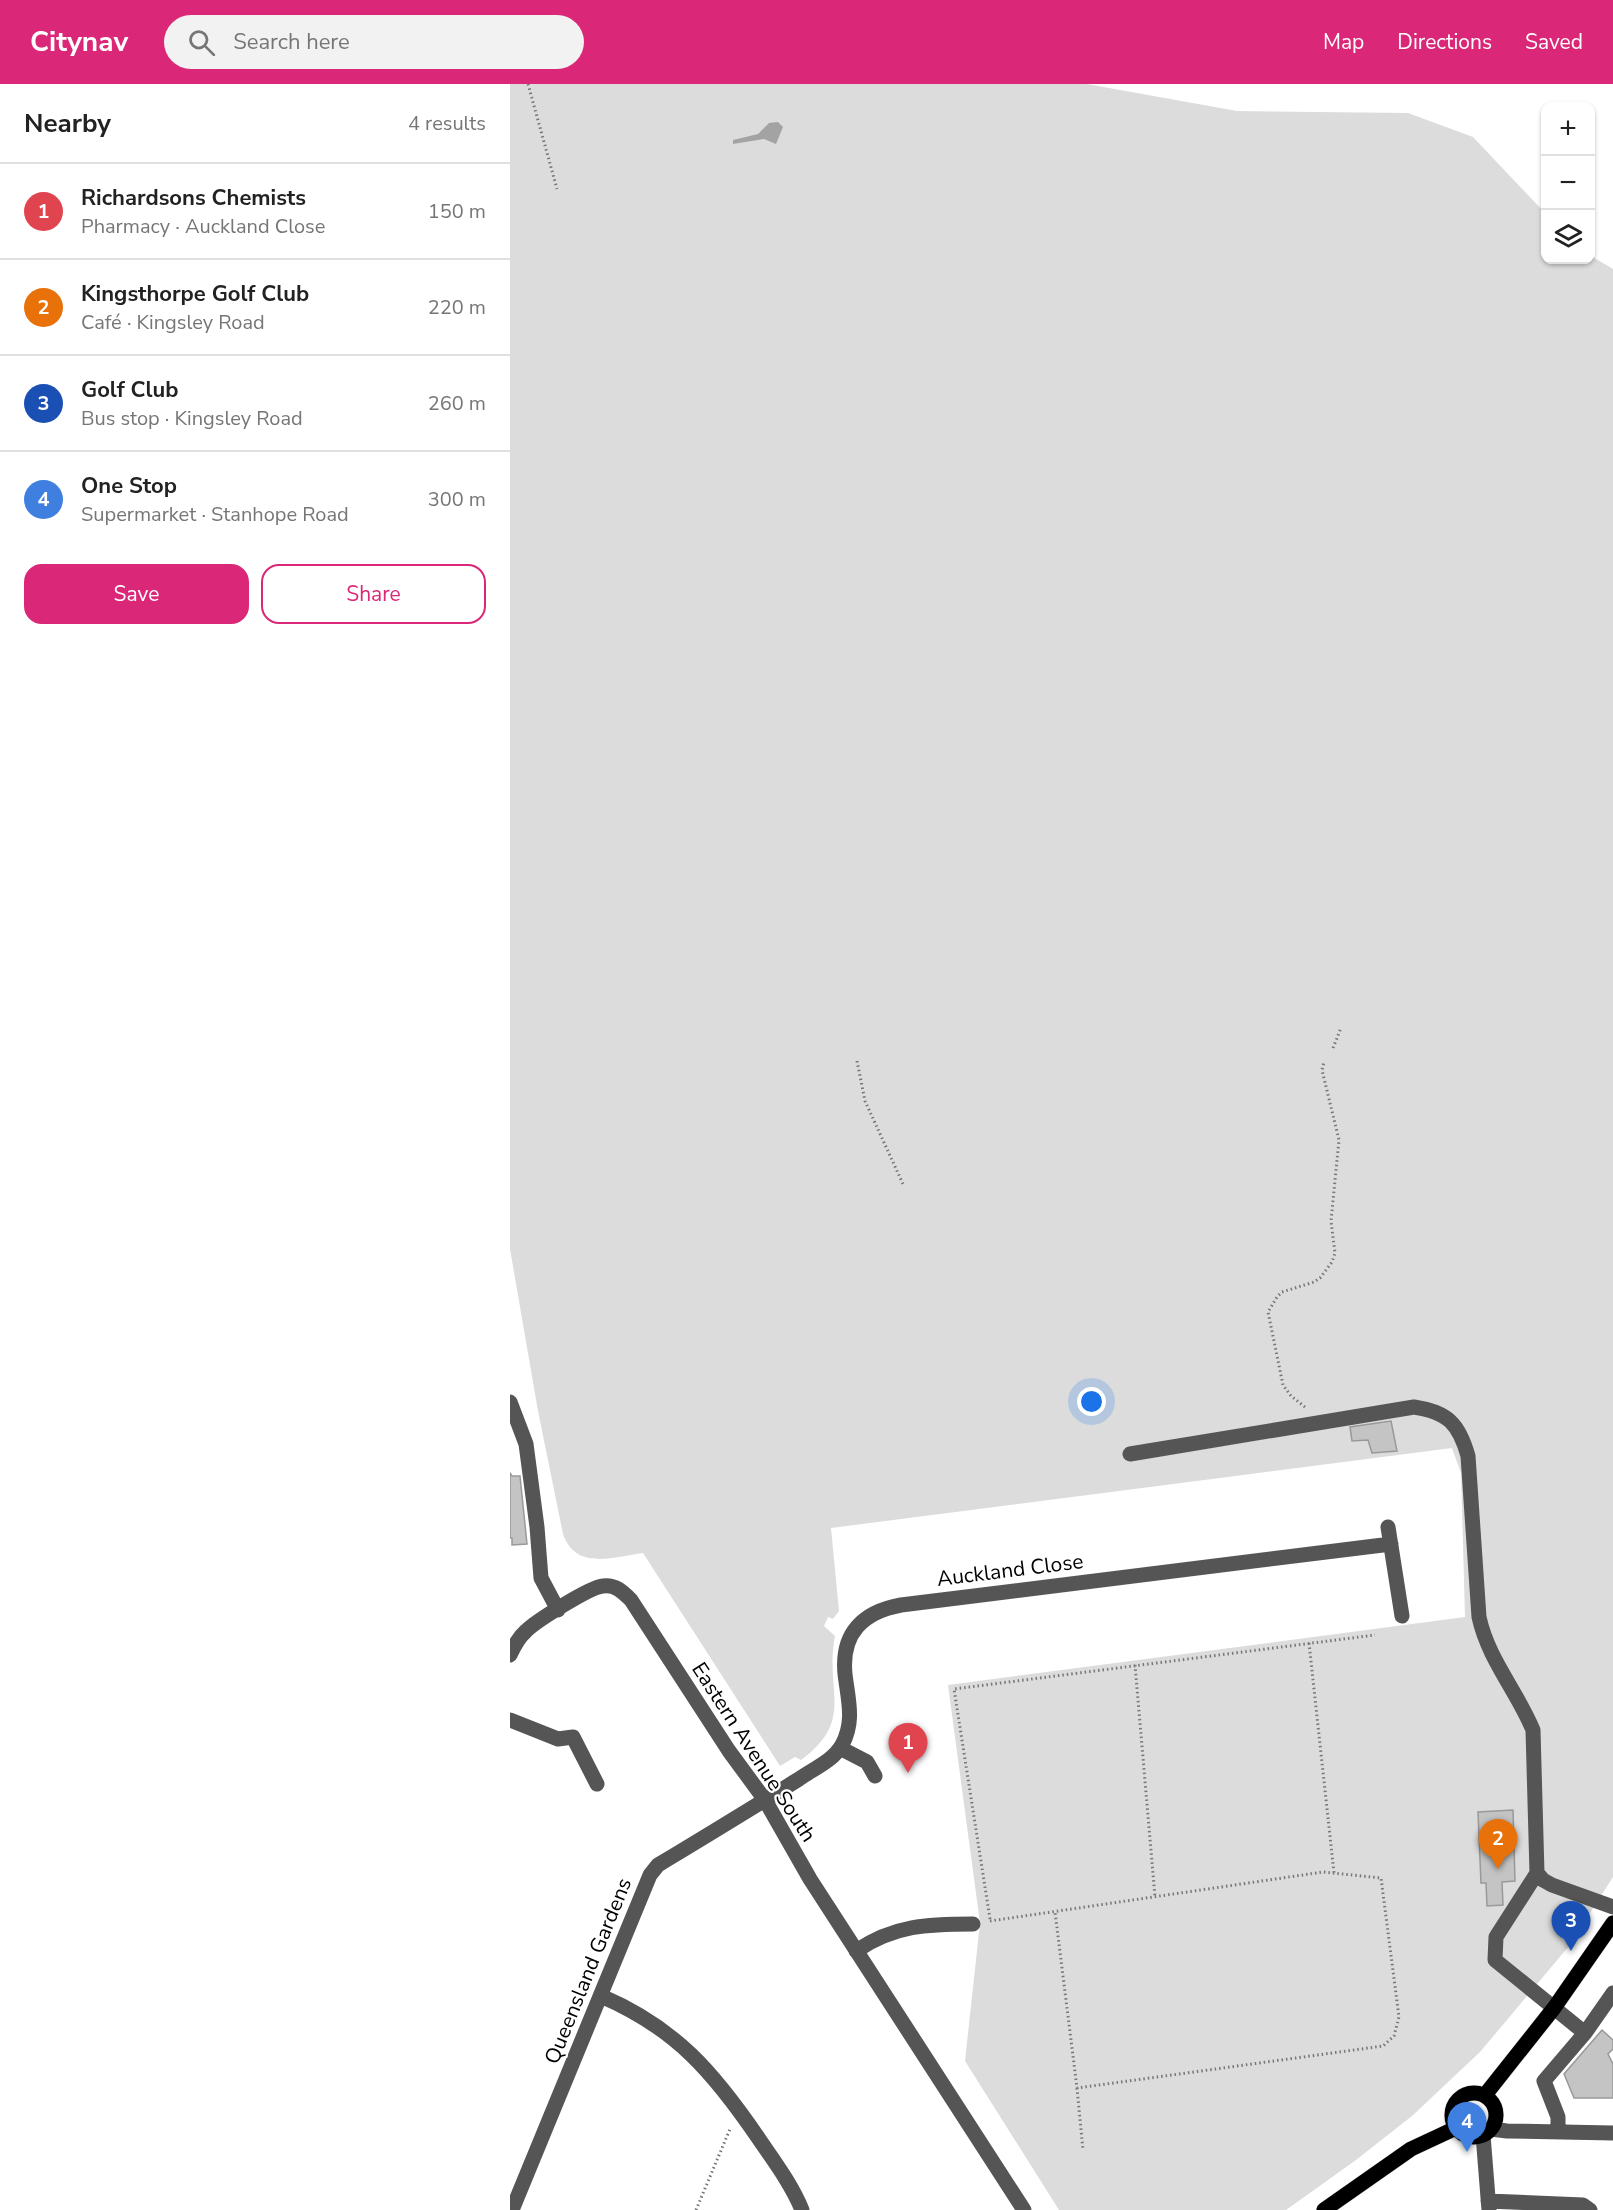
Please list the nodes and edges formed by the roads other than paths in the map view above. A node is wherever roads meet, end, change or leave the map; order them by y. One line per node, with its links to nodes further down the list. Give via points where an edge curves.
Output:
1 (510, 1402): 5 (street, via 526,1444 541,1578)
2 (1130, 1455): 13 (street, via 1414,1407 1430,1409 1453,1424 1463,1438 1468,1456 1483,1636 1533,1730)
3 (1388, 1527): 4 (street)
4 (1391, 1544): 6 (street); 9 (street, Auckland Close, via 877,1611 856,1627 847,1649 845,1673 851,1717)
5 (558, 1610): 7 (street, Eastern Avenue South, via 528,1629); 12 (street, Eastern Avenue South, via 599,1587 611,1586 624,1593)
6 (1402, 1616)
7 (510, 1655)
8 (510, 1720): 11 (street, via 558,1739 573,1737)
9 (840, 1748): 10 (street, via 867,1762); 12 (street, Auckland Close, via 828,1761)
10 (875, 1776)
11 (597, 1784)
12 (765, 1800): 17 (street, Eastern Avenue South); 19 (street, Queensland Gardens, via 658,1866 650,1875)
13 (1537, 1873): 14 (street, via 1552,1885); 20 (street, via 1496,1937 1495,1960)
14 (1613, 1907)
15 (1613, 1923): 20 (main road)
16 (974, 1924): 17 (street, via 911,1927 873,1939)
17 (856, 1951): 30 (street, Eastern Avenue South)
18 (1613, 1994): 21 (street)
19 (601, 1996): 28 (street, Queensland Gardens); 29 (street, via 625,2006 673,2037 705,2068 739,2109)
20 (1554, 2008): 21 (street); 22 (main road)
21 (1585, 2033): 25 (street, via 1544,2081 1558,2117)
22 (1485, 2095): 23 (main road, via 1466,2094 1456,2102 1452,2116); 24 (main road, via 1496,2110 1495,2122)
23 (1456, 2128): 24 (main road, via 1467,2136); 31 (main road, via 1411,2149)
24 (1487, 2132): 25 (street); 27 (street)
25 (1558, 2132): 26 (street)
26 (1613, 2133)
27 (1489, 2205): 32 (street, via 1583,2205)
28 (512, 2210)
29 (802, 2210)
30 (1024, 2210)
31 (1324, 2210)
32 (1590, 2210)

